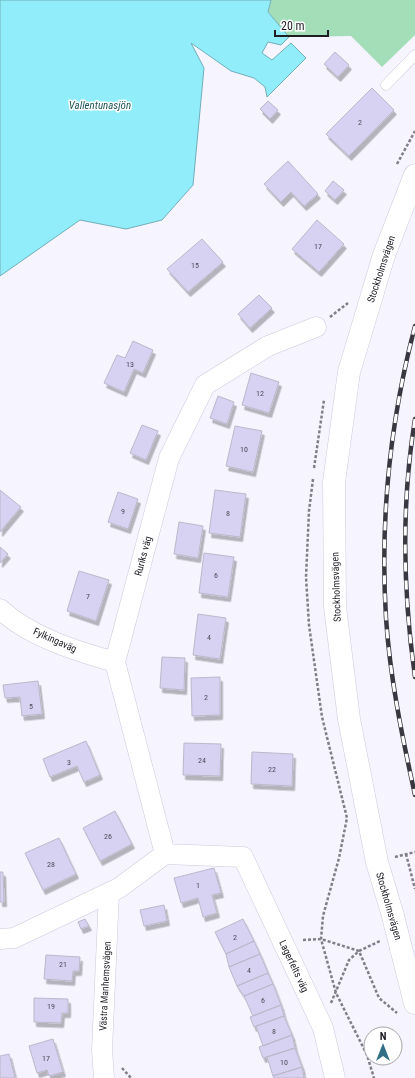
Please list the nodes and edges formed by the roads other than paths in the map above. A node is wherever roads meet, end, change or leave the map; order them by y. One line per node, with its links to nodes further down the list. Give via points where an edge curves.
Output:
1 (415, 55): 2 (lane)
2 (386, 85)
3 (415, 175): 10 (main road, Stockholmsvägen, bridge, via 384,255 349,372 334,482 335,607 348,712 377,862 392,916 391,944)
4 (316, 328): 6 (street, Ruriks väg, via 268,346 204,385 169,458)
5 (0, 609): 6 (street, Fylkingaväg, via 12,620 70,649)
6 (115, 662): 7 (street, Ruriks väg)
7 (165, 854): 8 (street); 12 (street, Lagerfelts väg, via 243,857 321,1022)
8 (109, 893): 9 (street, via 14,938); 11 (street, Västra Manhemsvägen, via 102,1050)
9 (0, 939)
10 (406, 1008)
11 (104, 1078)
12 (335, 1078)

